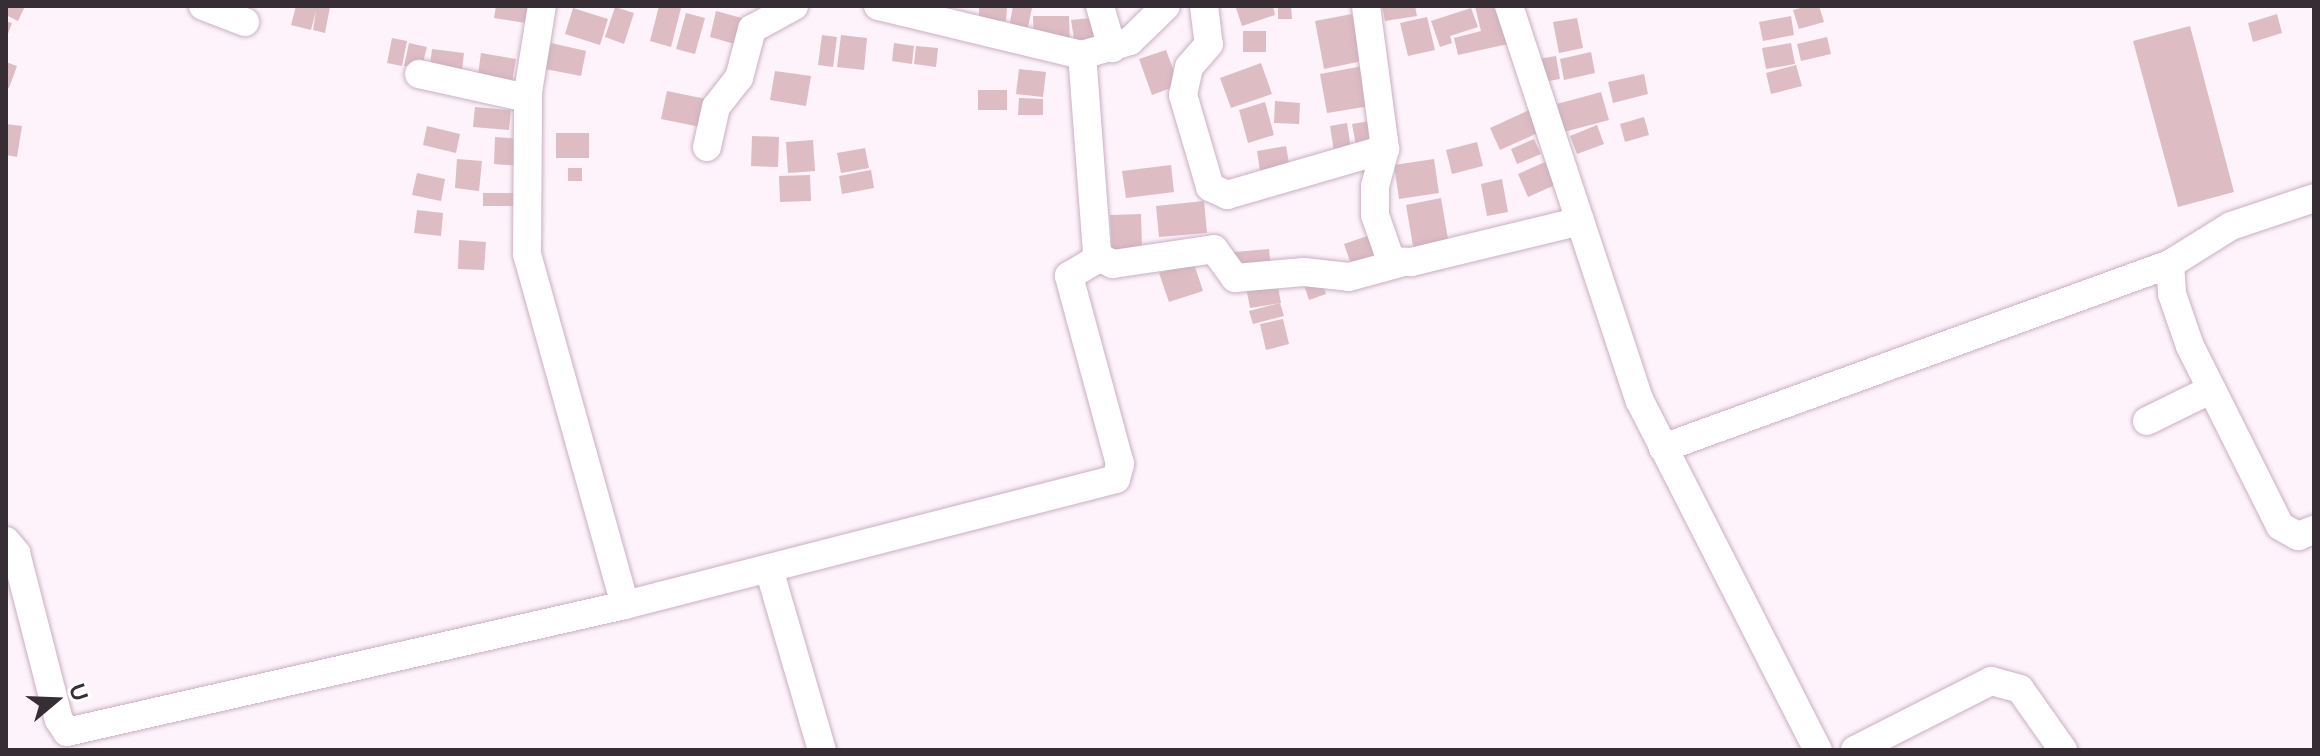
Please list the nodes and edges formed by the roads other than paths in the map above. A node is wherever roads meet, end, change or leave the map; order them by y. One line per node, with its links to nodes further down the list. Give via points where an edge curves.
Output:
1 (203, 6): 10 (street)
2 (542, 6): 14 (street)
3 (794, 6): 15 (street, via 752,29 739,78 716,107)
4 (878, 6): 12 (street)
5 (1100, 6): 11 (street)
6 (1166, 6): 11 (street, via 1134,38)
7 (1204, 6): 16 (street, via 1209,44 1189,67 1183,95 1210,187 1227,195)
8 (1366, 6): 16 (street)
9 (1509, 6): 18 (street)
10 (245, 22)
11 (1112, 48): 12 (street)
12 (1082, 55): 19 (street)
13 (419, 74): 14 (street)
14 (527, 98): 28 (street, via 530,274)
15 (707, 147)
16 (1385, 149): 20 (street, via 1375,187 1375,215 1384,252)
17 (2314, 198): 21 (street, via 2231,226)
18 (1580, 221): 20 (street); 24 (street, via 1640,401)
19 (1097, 256): 20 (street, via 1113,264 1214,249 1235,278 1304,272 1349,277); 27 (street, via 1069,276 1120,464 1116,479)
20 (1400, 263)
21 (2170, 264): 22 (street, via 2178,316); 24 (street)
22 (2212, 389): 23 (street); 25 (street, via 2283,530 2298,536)
23 (2147, 421)
24 (1663, 448): 30 (street)
25 (2314, 530)
26 (6, 541): 28 (street, via 16,553 59,720 72,732)
27 (769, 569): 28 (street); 29 (street)
28 (625, 605)
29 (822, 750)
30 (1818, 750)
31 (1855, 750): 32 (street, via 1991,681 2020,689)
32 (2063, 750)

